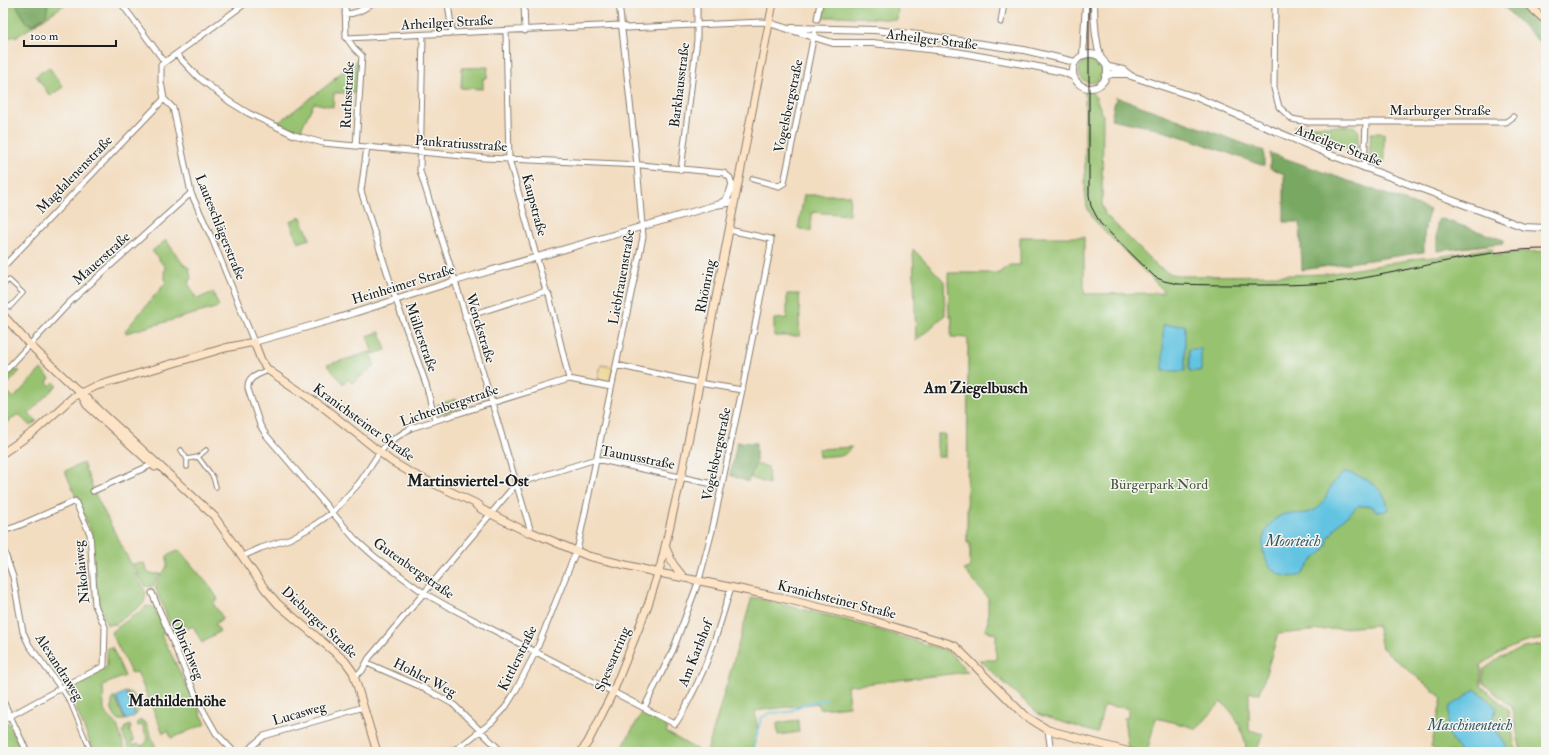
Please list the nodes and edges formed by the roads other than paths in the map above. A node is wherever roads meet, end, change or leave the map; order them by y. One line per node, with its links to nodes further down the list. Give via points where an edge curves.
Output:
1 (121, 3): 33 (street)
2 (246, 3): 31 (street)
3 (345, 3): 16 (street)
4 (372, 3): 16 (street, via 354,14)
5 (448, 3): 27 (street)
6 (524, 3): 25 (street)
7 (619, 3): 22 (street, Liebfrauenstraße)
8 (697, 3): 21 (street, Barkhausstraße)
9 (773, 3): 20 (main road, Rhönring)
10 (820, 3): 17 (street)
11 (1004, 3): 19 (street)
12 (1086, 3): 32 (street)
13 (1094, 3): 34 (street, via 1094,28)
14 (1275, 3): 41 (street, Marburger Straße, via 1274,88 1279,108 1292,119 1308,122)
15 (1526, 3): 18 (main road)
16 (345, 14): 29 (street)
17 (816, 19)
18 (1546, 21)
19 (1001, 22)
20 (769, 23): 21 (street, Arheilger Straße); 23 (street, Arheilger Straße); 42 (main road, Rhönring)
21 (697, 24): 22 (street, Arheilger Straße, via 626,28); 49 (street, Barkhausstraße)
22 (621, 25): 25 (street, Arheilger Straße); 47 (street, Liebfrauenstraße)
23 (787, 28): 24 (street, Arheilger Straße); 30 (street, Arheilger Straße)
24 (814, 29): 30 (street, Vogelsbergstraße); 35 (street, Arheilger Straße, via 874,30 965,41 1024,50)
25 (526, 31): 26 (street, Arheilger Straße)
26 (506, 32): 27 (street, Arheilger Straße); 46 (street, Kaupstraße)
27 (452, 33): 28 (street, Arheilger Straße)
28 (423, 35): 29 (street, Arheilger Straße); 45 (street, Wenckstraße)
29 (346, 38): 43 (street, Ruthsstraße, via 362,56)
30 (814, 38): 38 (street, Arheilger Straße, via 833,43 880,44 956,52 1063,72); 50 (street, Vogelsbergstraße, via 784,183 780,186)
31 (176, 54): 33 (street); 43 (street, Pankratiusstraße, via 198,78 248,113 294,135 323,143)
32 (1083, 55): 34 (street, Arheilger Straße, via 1092,54); 35 (street)
33 (164, 61): 39 (street, via 160,70)
34 (1103, 61): 36 (street, Arheilger Straße); 37 (street)
35 (1076, 62): 38 (street)
36 (1127, 74): 37 (street, Arheilger Straße); 48 (street, Arheilger Straße, via 1198,98)
37 (1105, 76): 38 (street, Arheilger Straße, via 1100,84 1089,88 1078,83)
38 (1074, 77)
39 (164, 99): 52 (street, Lauteschlägerstraße, via 173,108); 59 (street, Magdalenenstraße)
40 (1513, 117): 41 (street, Marburger Straße, via 1506,122)
41 (1366, 123): 48 (street)
42 (746, 139): 51 (main road, via 741,143); 53 (main road, Rhönring)
43 (356, 146): 44 (street, Pankratiusstraße)
44 (367, 147): 45 (street, Pankratiusstraße); 63 (street, Müllerstraße, via 361,191)
45 (421, 153): 46 (street, Pankratiusstraße); 60 (street, Wenckstraße, via 420,171)
46 (509, 159): 47 (street, Pankratiusstraße); 58 (street, Kaupstraße)
47 (637, 164): 49 (street, Pankratiusstraße); 55 (street, Liebfrauenstraße)
48 (1364, 168): 56 (street, Arheilger Straße, via 1524,227)
49 (681, 170): 51 (street, Pankratiusstraße, via 724,173 730,178)
50 (753, 179)
51 (732, 185): 54 (street, via 730,194)
52 (191, 193): 67 (street, Lauteschlägerstraße); 68 (street, Mauerstraße, via 92,281)
53 (734, 202): 54 (street, Heinheimer Straße); 57 (main road, Rhönring)
54 (720, 204): 55 (street, Heinheimer Straße)
55 (643, 227): 58 (street, Heinheimer Straße); 69 (street, Liebfrauenstraße)
56 (1546, 228)
57 (728, 230): 73 (main road, Rhönring); 75 (street, Vogelsbergstraße, via 771,239)
58 (536, 258): 60 (street, Heinheimer Straße); 62 (street, Kaupstraße)
59 (3, 267)
60 (455, 281): 63 (street, Heinheimer Straße); 66 (street, Wenckstraße)
61 (3, 283): 64 (street, via 9,280 23,293 10,307)
62 (546, 291): 66 (street); 72 (street, Kaupstraße)
63 (396, 300): 67 (street, Heinheimer Straße); 78 (street, Müllerstraße, via 426,384)
64 (3, 301)
65 (3, 315): 68 (main road, Dieburger Straße)
66 (465, 317): 77 (street, Wenckstraße)
67 (254, 342): 70 (main road, Kranichsteiner Straße); 76 (main road, Heinheimer Straße, via 226,348)
68 (29, 344): 71 (street, Mauerstraße); 76 (main road, Dieburger Straße)
69 (616, 365): 73 (street); 74 (street, Liebfrauenstraße)
70 (268, 370): 81 (main road, Kranichsteiner Straße, via 323,407); 93 (street, Gutenbergstraße, via 251,378 248,383 260,424 266,435)
71 (3, 371)
72 (569, 379): 74 (street, Lichtenbergstraße); 77 (street, Lichtenbergstraße)
73 (699, 383): 75 (street); 88 (main road, Rhönring)
74 (611, 386): 85 (street, Liebfrauenstraße)
75 (742, 390): 90 (street, Vogelsbergstraße)
76 (81, 392): 82 (main road, Heinheimer Straße, via 28,436); 86 (main road, Dieburger Straße, via 87,405)
77 (492, 403): 78 (street, Lichtenbergstraße); 89 (street, Wenckstraße)
78 (435, 420): 81 (street, Lichtenbergstraße, via 401,433)
79 (180, 450): 84 (street)
80 (206, 450): 83 (street)
81 (380, 452): 93 (street, Lichtenbergstraße, via 360,482); 94 (main road, Kranichsteiner Straße, via 411,473)
82 (3, 453)
83 (198, 456): 84 (street); 91 (street, via 213,477)
84 (188, 459): 87 (street)
85 (596, 459): 88 (street, Taunusstraße); 89 (street, Taunusstraße); 99 (street, Liebfrauenstraße)
86 (153, 462): 92 (street); 100 (main road, Dieburger Straße, via 220,524)
87 (187, 467)
88 (681, 478): 90 (street, Taunusstraße); 97 (main road, Rhönring)
89 (516, 484): 94 (street); 96 (street, Wenckstraße)
90 (722, 486): 103 (street, Vogelsbergstraße)
91 (216, 487)
92 (93, 491)
93 (333, 512): 100 (street, Lichtenbergstraße, via 296,535); 106 (street, Gutenbergstraße, via 355,539 375,557)
94 (491, 512): 96 (main road, Kranichsteiner Straße); 106 (street)
95 (3, 531): 110 (street, Nikolaiweg, via 75,500 90,534 95,604 105,627 104,666)
96 (531, 532): 99 (main road, Kranichsteiner Straße)
97 (665, 546): 101 (main road, Rhönring); 102 (main road, via 673,564)
98 (3, 548): 110 (street, Alexandraweg, via 12,577 23,632 29,645)
99 (576, 552): 101 (main road, Kranichsteiner Straße); 107 (street, Kittlerstraße)
100 (243, 556): 109 (main road, Dieburger Straße, via 278,604 345,661)
101 (659, 573): 102 (main road, Kranichsteiner Straße); 111 (main road, Spessartring)
102 (684, 578): 103 (main road, Kranichsteiner Straße)
103 (699, 580): 104 (main road, Kranichsteiner Straße); 114 (street, Vogelsbergstraße, via 673,650)
104 (731, 587): 117 (street, Am Karlshof, via 708,661); 118 (main road, Kranichsteiner Straße, via 871,620 955,646 1024,715)
105 (152, 593): 123 (street, Olbrichweg, via 199,703 216,733)
106 (424, 593): 107 (street, Gutenbergstraße); 108 (street)
107 (536, 651): 111 (street, Gutenbergstraße); 119 (street, Kittlerstraße, via 505,708)
108 (367, 663): 109 (street); 119 (street, Hohler Weg, via 453,704)
109 (355, 676): 113 (main road, Dieburger Straße)
110 (61, 688): 115 (street); 122 (street, Alexandraweg, via 70,702)
111 (613, 692): 114 (street, Gutenbergstraße); 128 (main road, Spessartring, via 588,742)
112 (3, 701): 115 (street)
113 (364, 707): 124 (street, Lucasweg, via 269,734); 125 (main road, Dieburger Straße)
114 (644, 708): 117 (street, Gutenbergstraße)
115 (10, 716): 116 (street); 121 (street)
116 (3, 720)
117 (675, 724)
118 (1048, 730): 120 (main road, Kranichsteiner Straße); 129 (street)
119 (482, 731): 126 (street, Kittlerstraße); 127 (street, Hohler Weg)
120 (1107, 749): 130 (main road, Kranichsteiner Straße)
121 (27, 752)
122 (91, 752)
123 (234, 752)
124 (247, 752)
125 (377, 752)
126 (448, 752)
127 (502, 752)
128 (580, 752)
129 (1051, 752)
130 (1130, 752)

